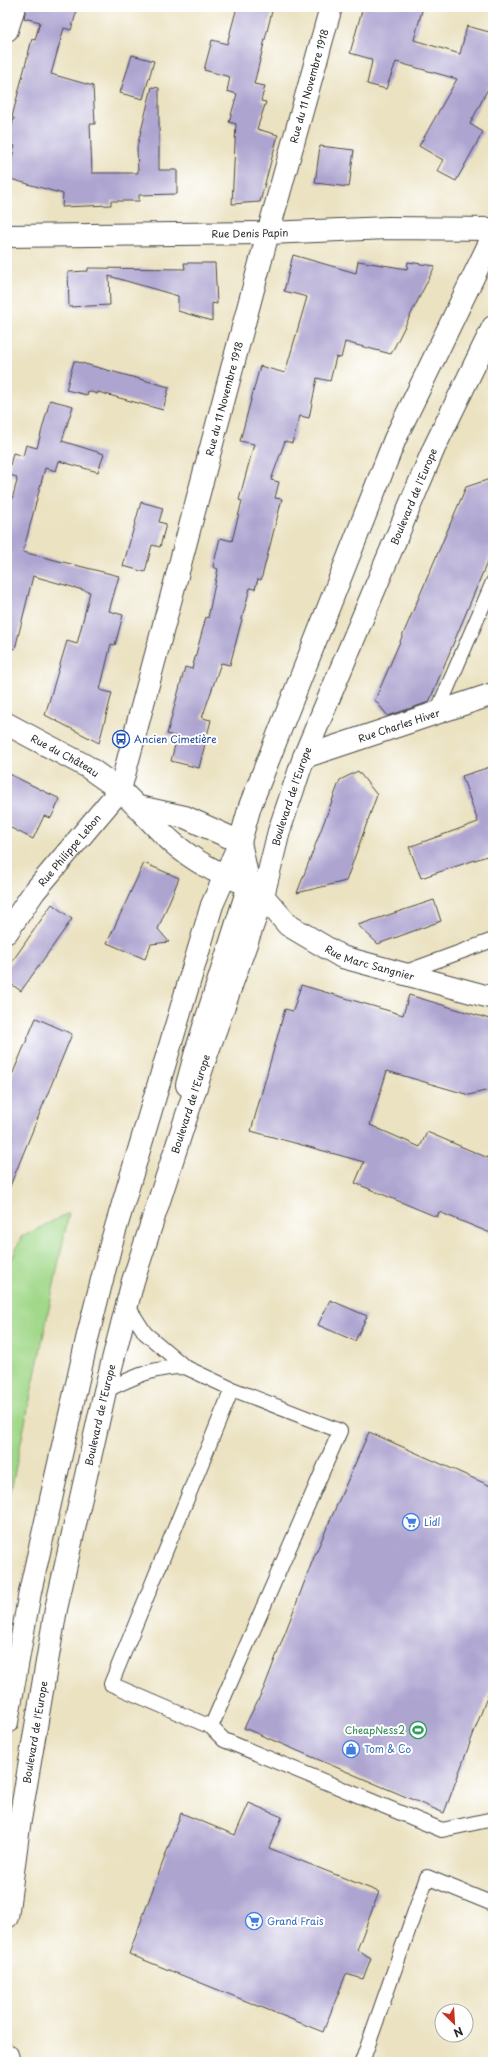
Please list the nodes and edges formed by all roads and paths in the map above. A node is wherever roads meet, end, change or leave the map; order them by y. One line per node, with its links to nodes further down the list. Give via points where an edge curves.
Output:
1 (14, 7): 3 (main road)
2 (331, 7): 5 (main road, Rue du 11 Novembre 1918)
3 (7, 30)
4 (493, 229): 5 (main road, Rue Denis Papin, via 388,228)
5 (268, 233): 6 (main road, Rue Denis Papin); 14 (main road, Rue du 11 Novembre 1918)
6 (7, 236)
7 (493, 236): 16 (main road, via 396,439 250,806)
8 (493, 327): 13 (main road, Boulevard de l'Europe, via 434,448)
9 (492, 585): 11 (lane)
10 (493, 694): 11 (main road, Rue Charles Hiver)
11 (436, 714): 13 (main road, Rue Charles Hiver)
12 (7, 724): 14 (main road, Rue du Château, via 86,766)
13 (304, 757): 18 (main road, Boulevard de l'Europe)
14 (120, 790): 15 (main road); 19 (main road, Rue Philippe Lebon, via 34,892)
15 (139, 807): 16 (main road, via 185,817); 17 (main road, via 173,842)
16 (240, 842): 17 (main road); 18 (main road)
17 (223, 876): 18 (main road); 27 (main road, via 145,1126 88,1335 30,1592)
18 (260, 885): 21 (main road, Rue Marc Sangnier, via 288,925 342,957); 23 (main road, Boulevard de l'Europe, via 159,1196)
19 (7, 932)
20 (493, 940): 21 (lane)
21 (400, 974): 22 (main road, Rue Marc Sangnier)
22 (493, 998)
23 (127, 1305): 24 (lane, via 145,1333); 26 (main road, Boulevard de l'Europe)
24 (185, 1367): 25 (lane); 26 (lane, via 167,1367 143,1372)
25 (232, 1389): 28 (lane, via 111,1684); 28 (lane, via 340,1432)
26 (105, 1391): 31 (main road, Boulevard de l'Europe, via 56,1609 19,1826)
27 (7, 1722)
28 (211, 1727): 29 (lane, via 224,1740 442,1830)
29 (493, 1819)
30 (493, 1904): 34 (lane, via 427,1877)
31 (7, 1917)
32 (7, 2055): 33 (main road)
33 (9, 2062)
34 (362, 2062)

